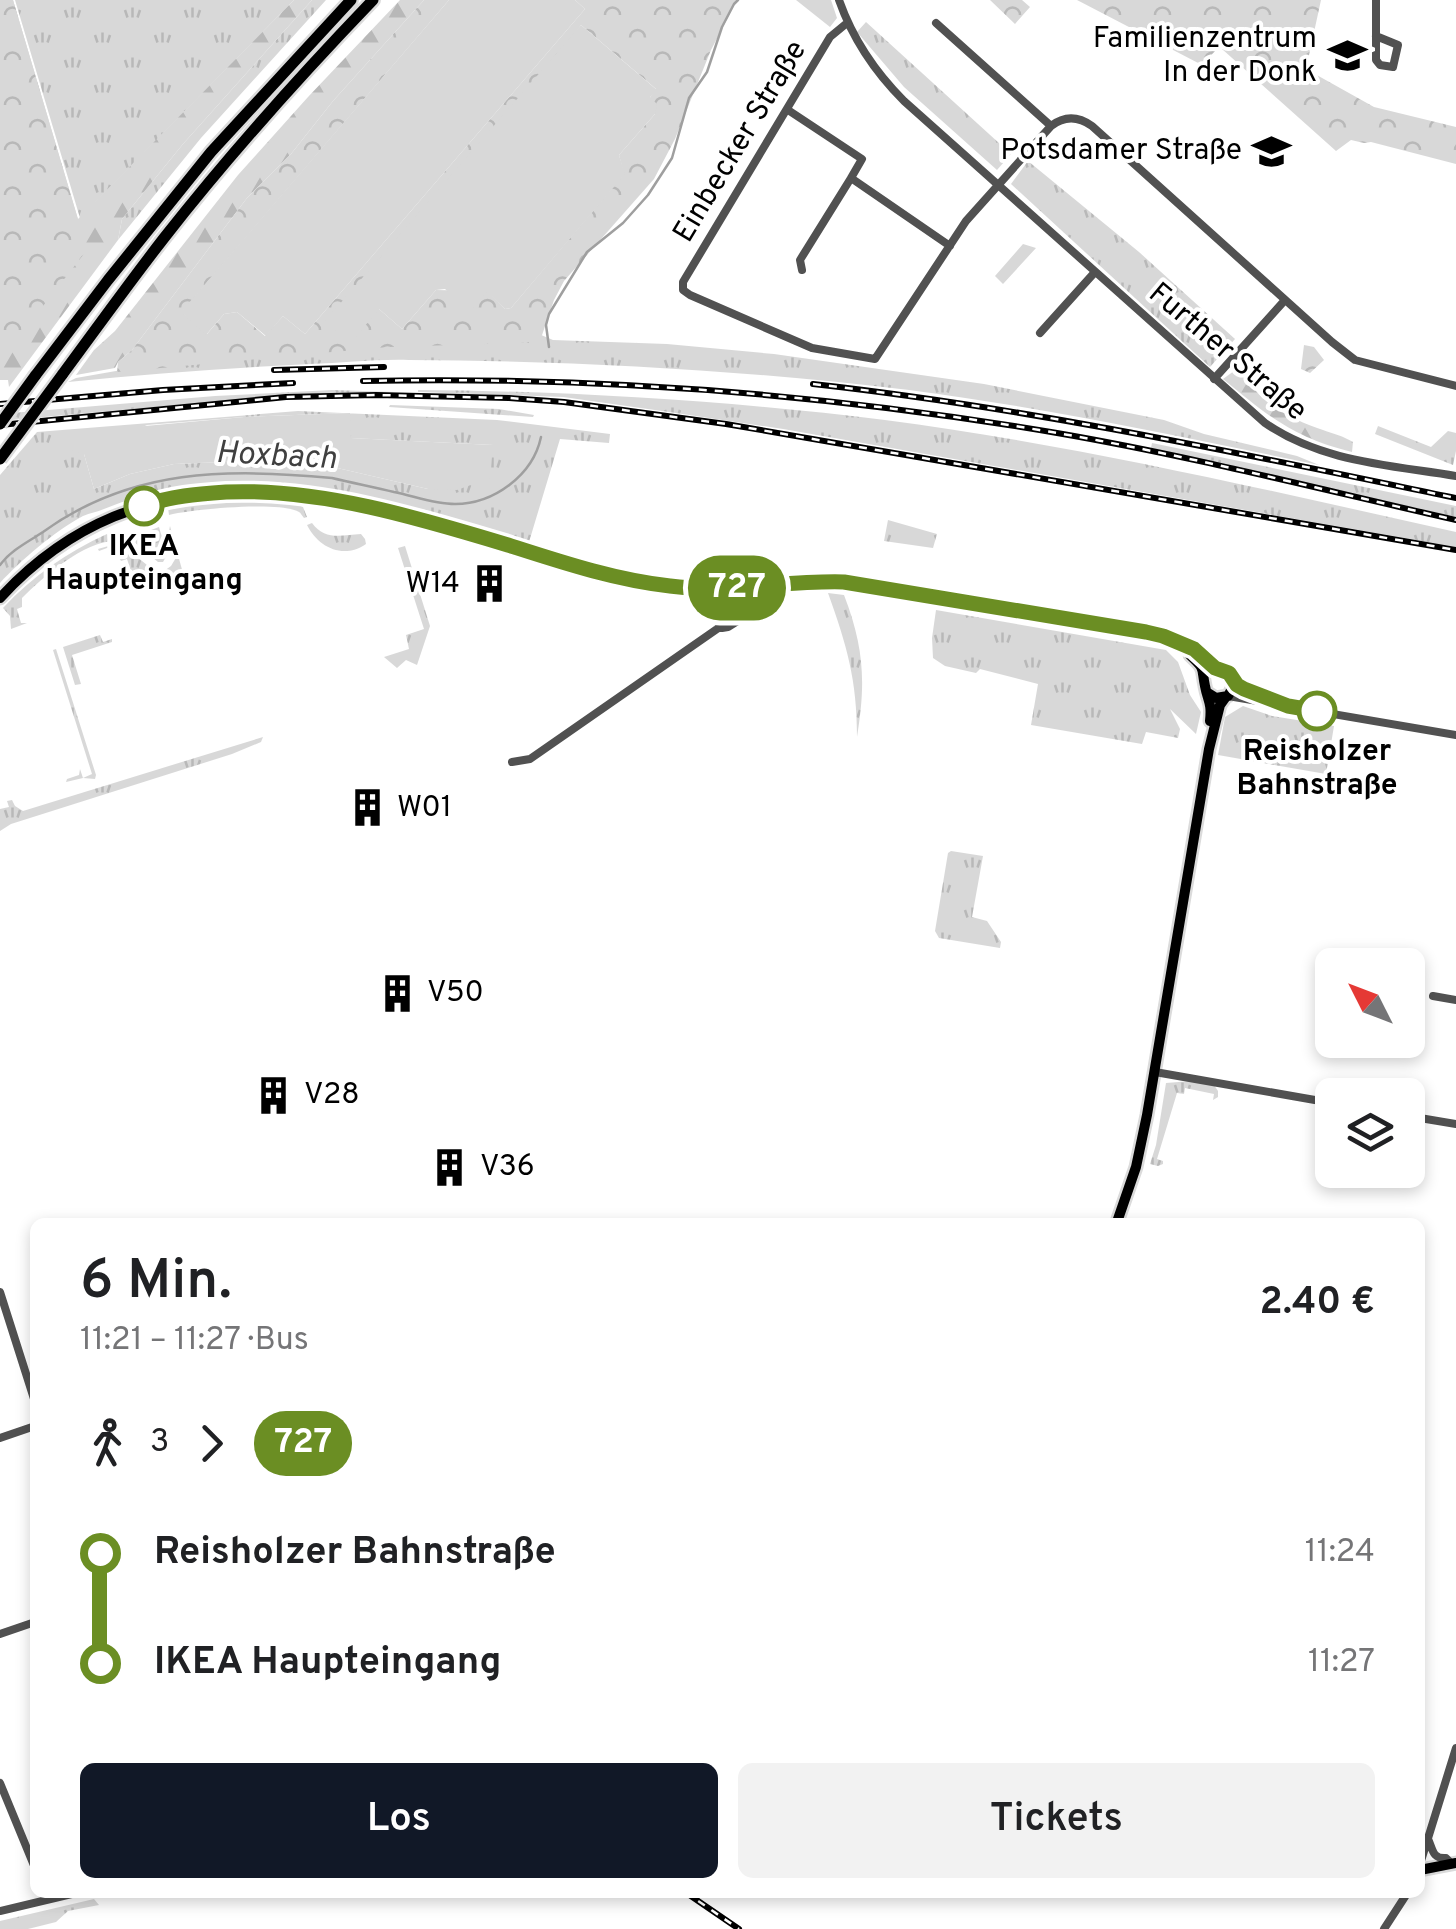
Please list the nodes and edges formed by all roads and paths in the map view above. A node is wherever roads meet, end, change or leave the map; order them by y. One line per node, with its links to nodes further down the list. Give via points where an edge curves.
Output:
1 (351, 0): 19 (highway, bridge, via 211,152)
2 (373, 0): 20 (highway, bridge, via 164,238)
3 (839, 0): 5 (street, Further Straße)
4 (1376, 0): 7 (street)
5 (848, 23): 8 (street, Einbecker Straße, via 830,38); 11 (street, Further Straße, via 891,88)
6 (936, 23): 9 (street)
7 (1376, 36)
8 (788, 110): 10 (street, via 862,159); 12 (street, Einbecker Straße, via 683,290 812,348 875,359)
9 (1051, 126): 11 (street); 15 (street, via 1068,118 1092,126)
10 (851, 178): 12 (street); 13 (street, via 800,260)
11 (998, 185): 12 (street); 14 (street, Further Straße)
12 (950, 246)
13 (802, 270)
14 (1095, 272): 16 (street); 17 (street, Further Straße)
15 (1285, 300): 17 (street); 18 (street, via 1355,360)
16 (1040, 333)
17 (1214, 379): 21 (street, Further Straße, via 1265,423 1312,448)
18 (1456, 386)
19 (0, 424)
20 (0, 459)
21 (1456, 476)
22 (798, 583): 23 (main road); 25 (street); 26 (main road, via 915,593 1146,632)
23 (734, 588): 24 (main road, via 610,576 393,513 237,492 162,500 115,516 50,554); 25 (street, via 734,614)
24 (0, 598)
25 (717, 629): 34 (street, via 530,759)
26 (1179, 644): 27 (main road); 29 (main road, via 1202,668)
27 (1219, 669): 28 (main road); 29 (main road)
28 (1233, 680): 30 (main road); 31 (street)
29 (1206, 686): 30 (main road, via 1216,698); 33 (main road)
30 (1227, 697): 31 (street); 33 (main road)
31 (1288, 706): 32 (street)
32 (1456, 735)
33 (1209, 750): 37 (main road)
34 (512, 762)
35 (1433, 996): 36 (street)
36 (1456, 1000)
37 (1155, 1072): 38 (street); 41 (main road, via 1136,1167)
38 (1315, 1100)
39 (1425, 1119): 40 (street)
40 (1456, 1124)
41 (1117, 1218)
42 (0, 1292): 43 (street)
43 (30, 1386)
44 (30, 1428): 45 (street)
45 (0, 1438)
46 (30, 1624): 47 (street)
47 (0, 1634)
48 (1456, 1748): 50 (street)
49 (0, 1783): 52 (street)
50 (1428, 1839): 51 (street); 53 (street, via 1433,1854)
51 (1425, 1850)
52 (30, 1856)
53 (1454, 1864): 54 (main road)
54 (1425, 1867)
55 (40, 1898): 57 (street)
56 (1402, 1898): 58 (street)
57 (0, 1911)
58 (1384, 1929)

